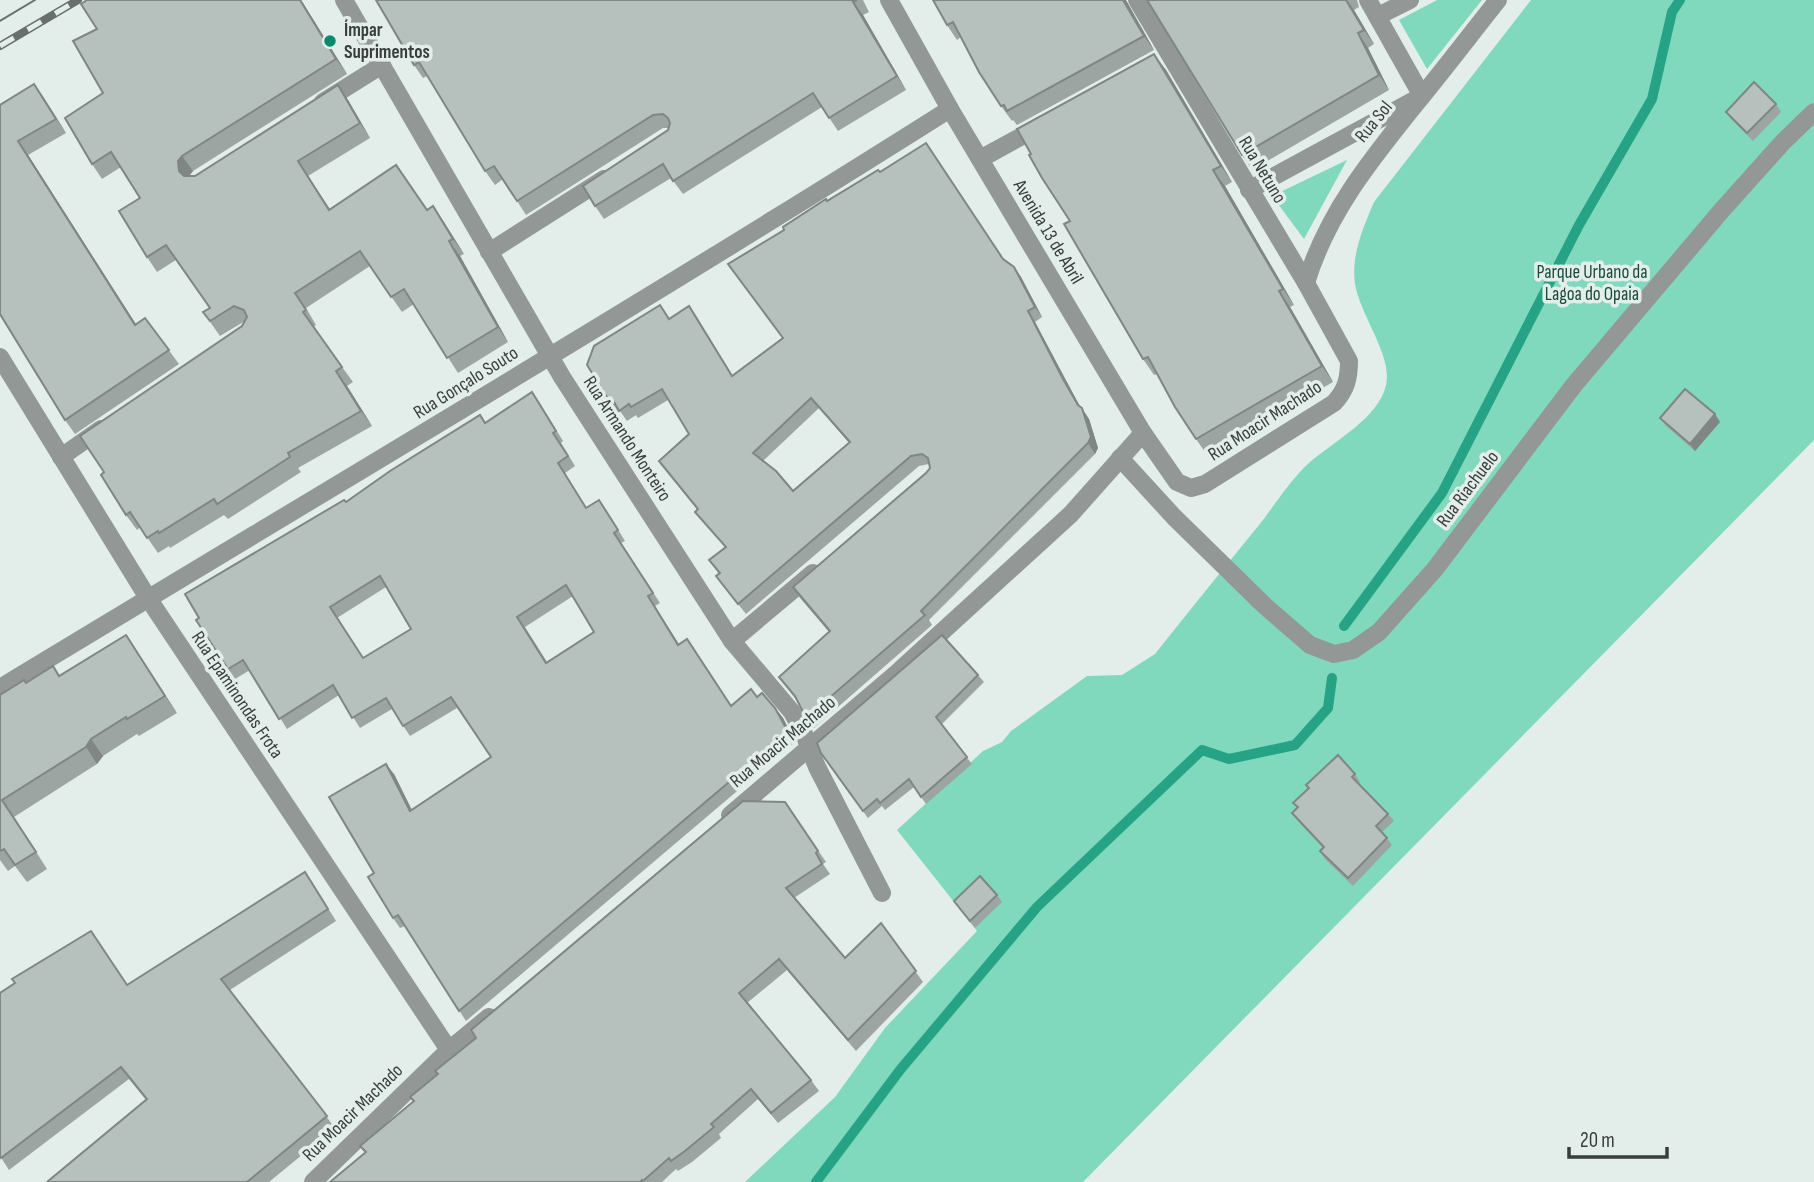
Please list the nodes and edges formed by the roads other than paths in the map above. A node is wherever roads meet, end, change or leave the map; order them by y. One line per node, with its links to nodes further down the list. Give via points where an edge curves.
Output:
1 (344, 0): 8 (street, Rua Armando Monteiro)
2 (888, 0): 11 (street, Avenida 13 de Abril)
3 (1138, 0): 16 (street, Rua Netuno, via 1163,58)
4 (1368, 0): 7 (street)
5 (1410, 0): 7 (street)
6 (1498, 0): 9 (street, Rua Sol)
7 (1378, 16): 9 (street)
8 (382, 65): 10 (street); 17 (street, Rua Armando Monteiro)
9 (1422, 96): 16 (street); 18 (street, Rua Sol, via 1340,204)
10 (313, 108)
11 (950, 109): 14 (street, Avenida 13 de Abril); 19 (street, Rua Gonçalo Souto)
12 (1814, 112): 25 (street, Rua Riachuelo, via 1731,200 1574,385 1435,569 1379,632 1353,650 1334,654 1310,645 1174,517)
13 (1063, 113): 14 (street)
14 (980, 159): 23 (street, Avenida 13 de Abril)
15 (623, 167): 17 (street)
16 (1249, 190): 18 (street, Rua Netuno)
17 (489, 252): 19 (street, Rua Armando Monteiro)
18 (1306, 283): 21 (street, Rua Netuno)
19 (549, 356): 28 (street, Rua Gonçalo Souto); 29 (street, Rua Armando Monteiro)
20 (0, 357): 24 (street, Rua Epaminondas Frota)
21 (1349, 361): 26 (street, Rua Moacir Machado, via 1345,391 1334,403 1205,484 1191,488)
22 (119, 418): 24 (street)
23 (1143, 433): 25 (street, Rua Moacir Machado); 26 (street, Avenida 13 de Abril)
24 (61, 457): 28 (street, Rua Epaminondas Frota)
25 (1120, 458): 31 (street, Rua Moacir Machado, via 1071,514)
26 (1177, 482)
27 (822, 565): 29 (street)
28 (148, 598): 30 (street, Rua Gonçalo Souto); 35 (street, Rua Epaminondas Frota)
29 (732, 641): 31 (street, Rua Armando Monteiro, via 792,712)
30 (0, 688)
31 (810, 748): 32 (street, Rua Moacir Machado); 33 (street, Rua Armando Monteiro)
32 (717, 826)
33 (882, 893)
34 (502, 1006): 35 (street, Rua Moacir Machado)
35 (449, 1050): 36 (street, Rua Moacir Machado)
36 (313, 1182)

